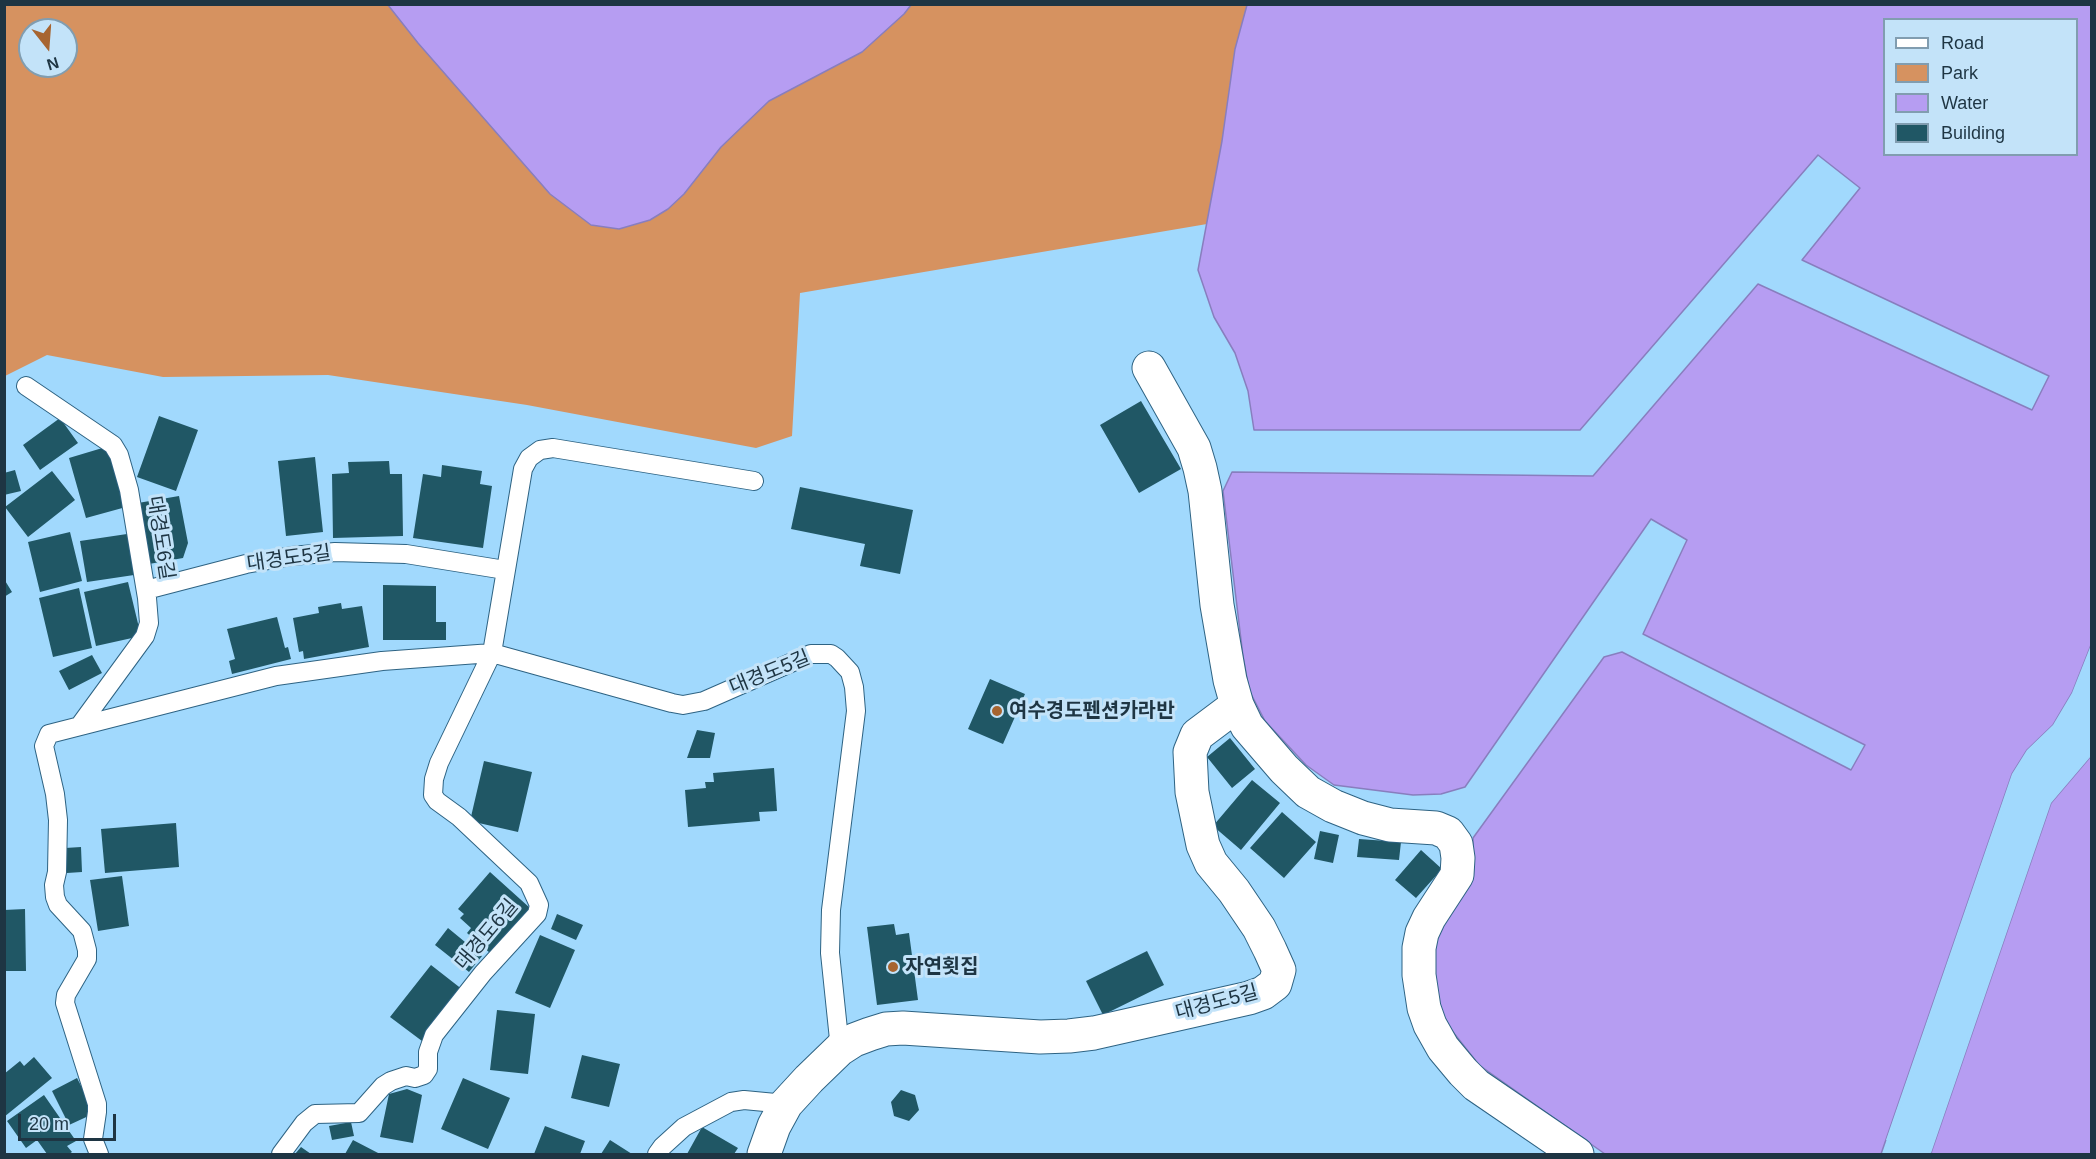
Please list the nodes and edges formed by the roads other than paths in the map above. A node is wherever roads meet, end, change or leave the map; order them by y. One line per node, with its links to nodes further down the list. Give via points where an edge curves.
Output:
1 (1149, 368): 7 (street, via 1194,448 1200,468 1217,605)
2 (26, 386): 5 (lane, 대경도6길, via 113,445 119,455)
3 (754, 481): 4 (lane, via 554,448 540,450 522,469)
4 (505, 570): 5 (lane, 대경도5길, via 406,554 335,552 246,564); 6 (lane)
5 (146, 590): 8 (lane, 대경도6길, via 149,624 145,636)
6 (492, 653): 8 (lane, 대경도5길, via 382,661 276,676); 9 (lane, 대경도5길, via 683,705 704,701 811,654 831,654 846,667 854,687 856,711 831,910 830,953); 12 (lane, 대경도6길, via 439,763 433,795 529,883 539,905 537,914 434,1035 424,1075 391,1081 354,1115 315,1114)
7 (1237, 705): 9 (street, 대경도5길, via 1197,735 1190,752 1192,792 1207,854 1263,936 1279,970 1275,984 1250,998 1094,1033 1040,1037 886,1029); 15 (street, via 1257,740 1308,792 1363,818 1448,833 1456,844 1457,875 1429,918 1419,948 1419,975 1430,1025 1443,1048 1476,1085)
8 (80, 725): 11 (lane, 대경도5길, via 49,734 44,746 58,820 55,897 82,932 87,950 87,959 65,1003 97,1104 93,1139)
9 (840, 1049): 10 (street, 대경도5길)
10 (786, 1104): 13 (lane, via 731,1102 684,1127); 14 (street, 대경도5길)
11 (99, 1155)
12 (281, 1155)
13 (657, 1155)
14 (764, 1155)
15 (1577, 1155)

